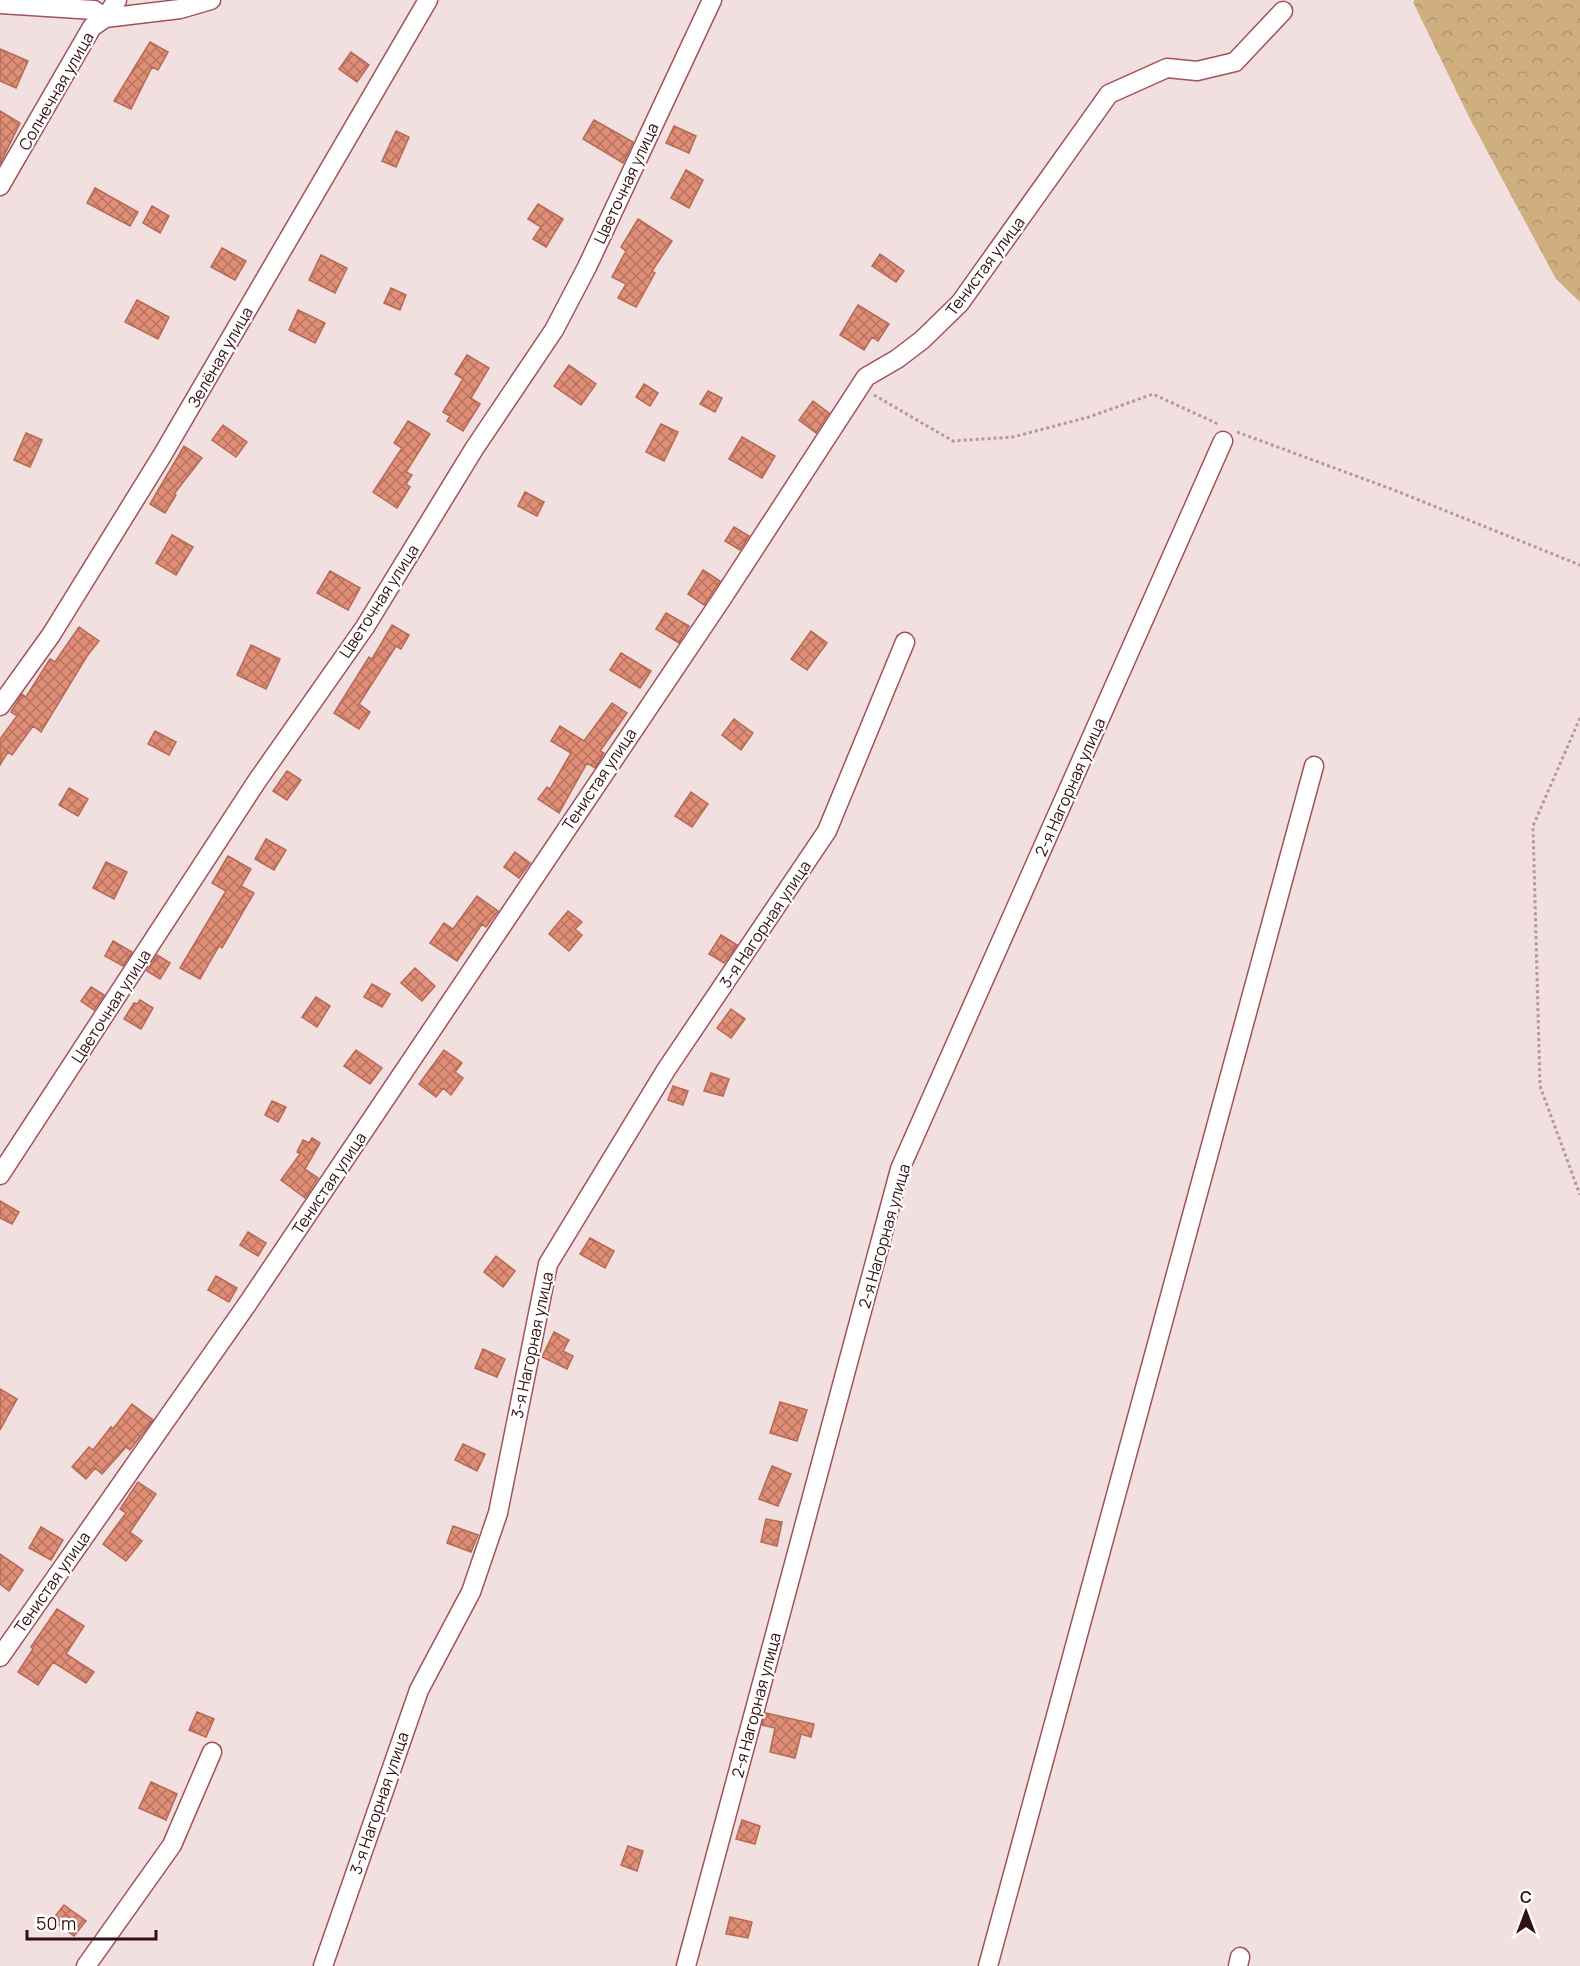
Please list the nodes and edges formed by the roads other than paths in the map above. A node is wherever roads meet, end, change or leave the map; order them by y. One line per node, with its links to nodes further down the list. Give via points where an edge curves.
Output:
1 (117, 0): 7 (street, Солнечная улица)
2 (211, 0): 7 (street, via 180,9)
3 (428, 0): 11 (street, Зелёная улица, via 163,454 51,635)
4 (712, 0): 13 (street, Цветочная улица, via 554,330 474,450 365,627 257,781)
5 (0, 4): 7 (street)
6 (1283, 11): 14 (street, Тенистая улица, via 1235,62 1197,71 1167,68 1109,94 960,303 897,360 866,377 721,600 268,1273)
7 (99, 14): 8 (street, Солнечная улица)
8 (0, 186)
9 (1228, 433): 18 (street, 2-я Нагорная улица, via 900,1169)
10 (905, 642): 17 (street, 3-я Нагорная улица, via 827,831 666,1070 548,1264 498,1513 471,1592 419,1690)
11 (0, 706)
12 (1314, 766): 19 (street)
13 (0, 1175)
14 (0, 1657)
15 (212, 1752): 16 (street, via 172,1845)
16 (86, 1966)
17 (323, 1966)
18 (686, 1966)
19 (988, 1966)

